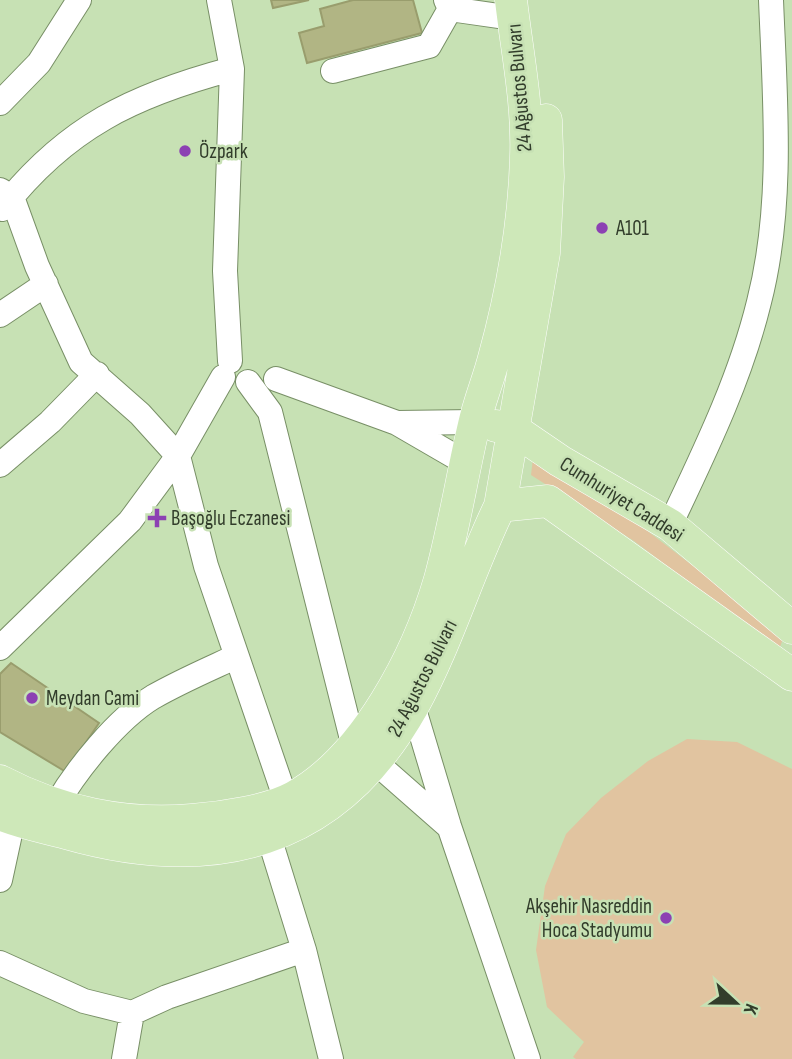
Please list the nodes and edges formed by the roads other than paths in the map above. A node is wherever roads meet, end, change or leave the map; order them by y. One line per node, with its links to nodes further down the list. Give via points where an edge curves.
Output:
1 (79, 0): 8 (street, via 39,63)
2 (219, 0): 6 (street)
3 (771, 0): 10 (street)
4 (448, 4): 5 (street); 7 (street, via 429,46)
5 (519, 6): 16 (main road, 24 Ağustos Bulvarı, via 524,186 506,309); 17 (main road, 24 Ağustos Bulvarı, via 546,114 547,211 544,253)
6 (232, 69): 9 (street, via 170,86 107,116 75,135); 13 (street, via 225,271)
7 (333, 71)
8 (0, 103)
9 (4, 200): 11 (street)
10 (782, 221): 22 (street, via 720,416)
11 (46, 284): 12 (street); 14 (street, via 81,362)
12 (0, 315)
13 (237, 371): 15 (street, via 276,379); 19 (street); 28 (street, via 270,412)
14 (97, 374): 18 (street, via 50,422); 19 (street)
15 (397, 422): 16 (street); 20 (street)
16 (474, 422): 17 (main road); 20 (main road, 24 Ağustos Bulvarı)
17 (513, 429): 21 (main road, 24 Ağustos Bulvarı); 22 (main road, Cumhuriyet Caddesi)
18 (4, 456)
19 (178, 456): 24 (street, via 130,521); 25 (street)
20 (466, 463): 21 (main road, Cumhuriyet Caddesi); 28 (main road, 24 Ağustos Bulvarı, via 433,601)
21 (518, 498): 26 (main road, Cumhuriyet Caddesi, via 598,535 654,580); 27 (main road, 24 Ağustos Bulvarı, via 481,546)
22 (670, 525): 23 (main road, Cumhuriyet Caddesi)
23 (792, 628)
24 (0, 648)
25 (235, 657): 30 (street); 31 (street, via 150,699 83,766)
26 (789, 667)
27 (413, 706): 28 (main road, 24 Ağustos Bulvarı); 33 (street)
28 (364, 754): 30 (main road, 24 Ağustos Bulvarı); 33 (street); 34 (main road, 24 Ağustos Bulvarı, via 340,797 316,816)
29 (0, 781): 31 (main road, 24 Ağustos Bulvarı)
30 (286, 800): 31 (main road, 24 Ağustos Bulvarı, via 228,816 174,822 124,820)
31 (56, 805)
32 (7, 817): 34 (main road, 24 Ağustos Bulvarı, via 141,850 211,849); 35 (street)
33 (449, 826): 41 (street)
34 (269, 837): 36 (street)
35 (0, 880)
36 (304, 950): 38 (street); 40 (street)
37 (0, 962): 38 (street, via 84,1000)
38 (132, 1013): 39 (street)
39 (124, 1059)
40 (331, 1059)
41 (528, 1059)

